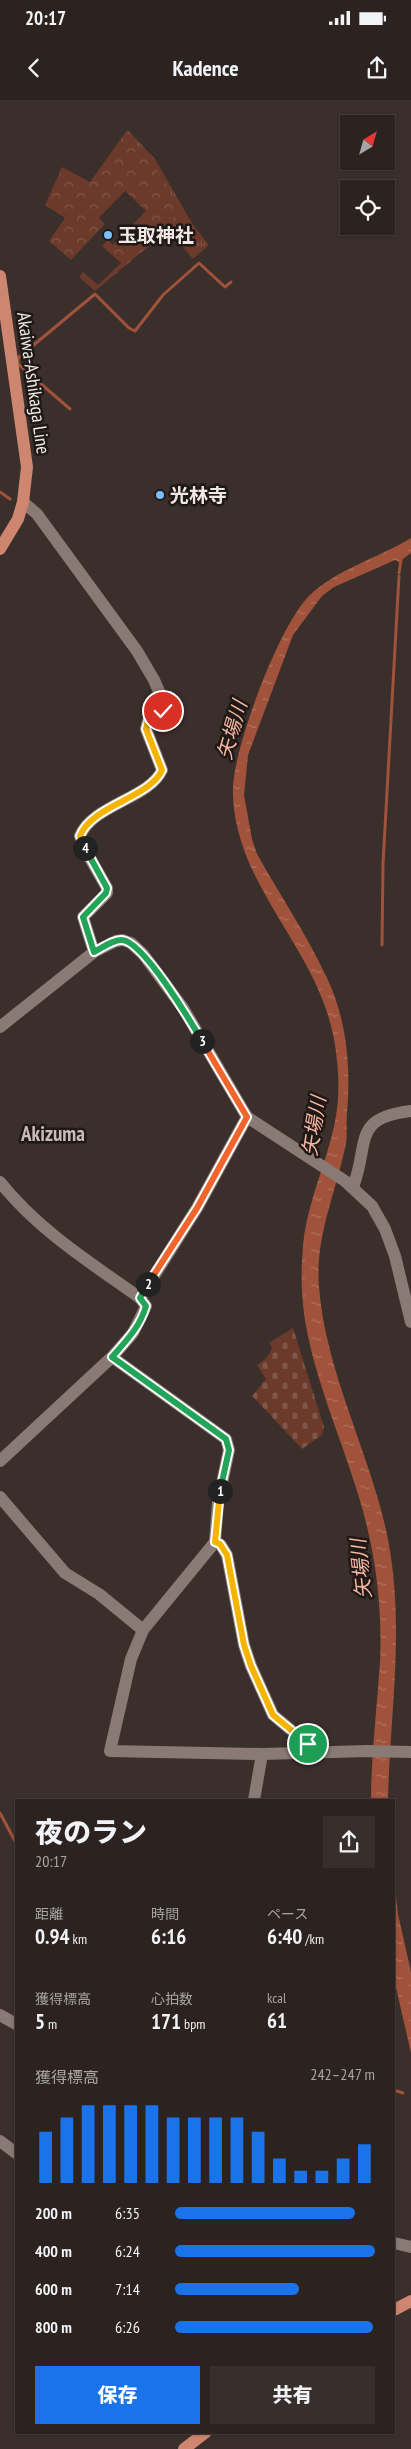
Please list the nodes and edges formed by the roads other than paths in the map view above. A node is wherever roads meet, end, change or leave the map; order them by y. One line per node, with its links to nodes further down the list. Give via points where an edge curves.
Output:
1 (0, 276): 2 (main road, Akaiwa-Ashikaga Line)
2 (2, 300): 3 (main road, Akaiwa-Ashikaga Line, via 27,467)
3 (23, 502): 4 (main road, Akaiwa-Ashikaga Line, via 18,518); 5 (street, via 37,514 137,651 165,705 163,711 148,721 146,729 162,770 160,777 113,805 85,827 80,836 86,853 107,888 83,917)
4 (0, 549)
5 (94, 952): 6 (street); 8 (street, via 123,940 143,954 183,1008)
6 (0, 1027)
7 (411, 1112): 10 (street, via 378,1118 371,1124 363,1141 360,1167)
8 (247, 1117): 10 (street); 11 (street, via 197,1208)
9 (0, 1182): 11 (street, via 53,1235)
10 (353, 1187): 12 (street, via 372,1206 386,1229)
11 (140, 1298): 13 (street, via 146,1306 144,1314 133,1333)
12 (411, 1322)
13 (112, 1357): 14 (street); 16 (street, via 228,1442)
14 (2, 1457)
15 (0, 1497): 17 (street, via 64,1573 99,1594)
16 (215, 1542): 17 (street); 18 (street, via 227,1555 244,1645 273,1715)
17 (142, 1630): 20 (street, via 131,1659 110,1750)
18 (313, 1752): 19 (street); 20 (street)
19 (411, 1752)
20 (262, 1754): 21 (street)
21 (254, 1799)
22 (0, 2015): 23 (street)
23 (15, 2023)
24 (0, 2141): 25 (street)
25 (15, 2152)
26 (395, 2243): 27 (street)
27 (411, 2247)
28 (411, 2301): 29 (main road)
29 (395, 2309)
30 (204, 2434): 31 (main road)
31 (189, 2447)

